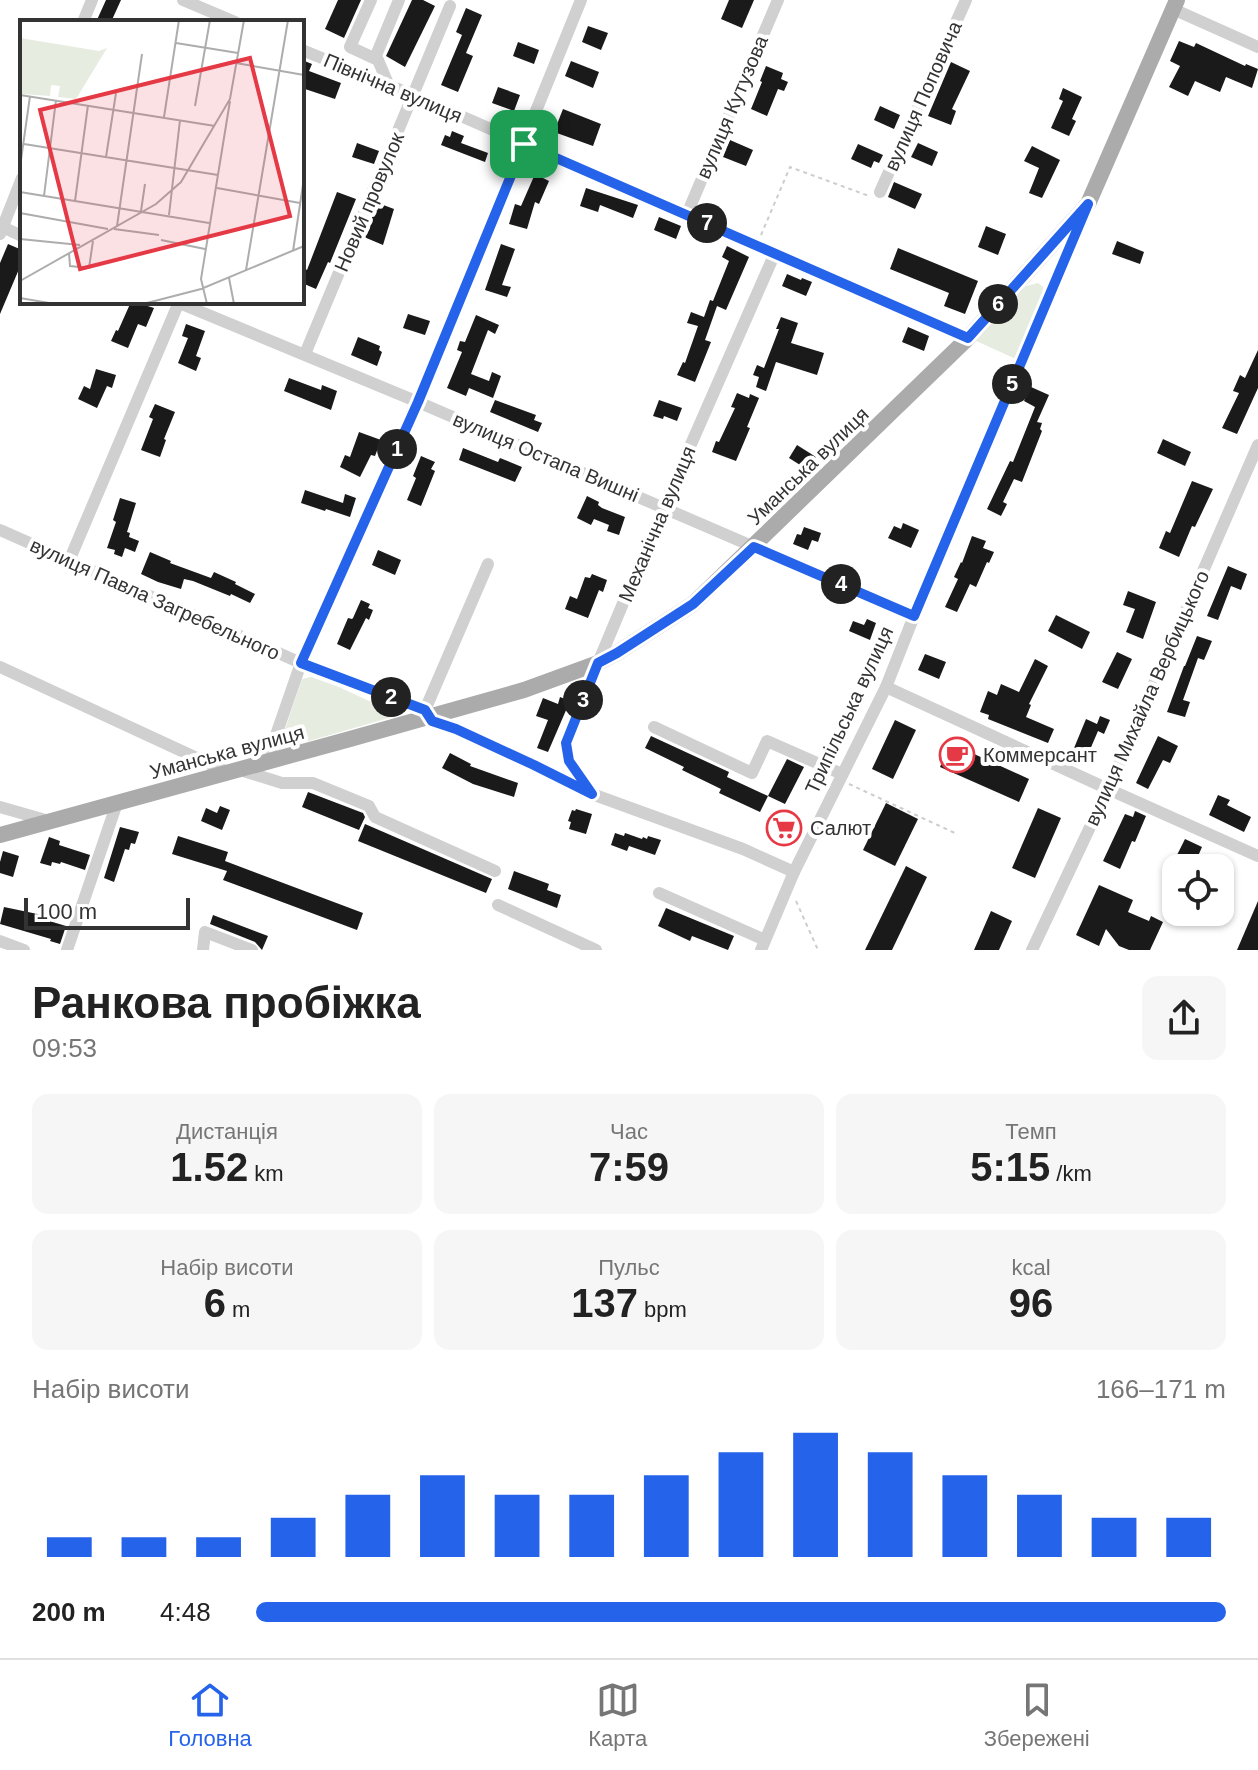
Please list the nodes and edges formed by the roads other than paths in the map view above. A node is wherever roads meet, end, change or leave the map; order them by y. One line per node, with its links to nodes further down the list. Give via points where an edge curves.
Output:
1 (92, 0): 10 (street)
2 (183, 0): 11 (street)
3 (371, 0): 14 (street, via 350,47)
4 (399, 0): 14 (street)
5 (581, 0): 17 (street)
6 (778, 0): 21 (street, вулиця Кутузова)
7 (966, 0): 19 (street, вулиця Поповича)
8 (1175, 5): 12 (street); 20 (main road, Трипільська вулиця)
9 (450, 6): 16 (street, Новий провулок)
10 (84, 20)
11 (230, 20)
12 (1258, 47)
13 (304, 51): 15 (street, Північна вулиця)
14 (375, 58): 15 (street)
15 (389, 86): 16 (street, Північна вулиця)
16 (413, 95): 17 (street, Північна вулиця); 28 (street, Новий провулок)
17 (524, 144): 21 (street, Північна вулиця); 29 (street)
18 (20, 183): 22 (street)
19 (880, 192)
20 (1088, 204): 27 (main road, Уманська вулиця); 36 (street, Трипільська вулиця)
21 (687, 214): 24 (street, Північна вулиця)
22 (1, 229): 23 (street)
23 (20, 235)
24 (775, 253): 27 (street, Північна вулиця); 31 (street, Механічна вулиця)
25 (177, 304): 34 (street)
26 (183, 304): 28 (street, вулиця Остапа Вишні)
27 (968, 338): 33 (main road, Уманська вулиця)
28 (305, 354): 29 (street, вулиця Остапа Вишні)
29 (418, 402): 31 (street, вулиця Остапа Вишні); 37 (street)
30 (1258, 445): 46 (street, вулиця Михайла Вербицького)
31 (663, 508): 33 (street, вулиця Остапа Вишні); 38 (street, Механічна вулиця)
32 (0, 530): 34 (street, вулиця Павла Загребельного)
33 (754, 547): 36 (street, вулиця Остапа Вишні); 38 (main road, Уманська вулиця, via 693,604)
34 (69, 561): 37 (street, вулиця Павла Загребельного)
35 (488, 564): 41 (street)
36 (914, 616): 40 (street, Трипільська вулиця)
37 (301, 663): 41 (street, вулиця Павла Загребельного); 43 (street)
38 (598, 663): 41 (main road, Уманська вулиця, via 524,690); 47 (street, Механічна вулиця, via 566,743 569,761)
39 (0, 667): 44 (street)
40 (886, 687): 45 (street, Трипільська вулиця); 46 (street)
41 (427, 713): 43 (main road, Уманська вулиця); 47 (street, вулиця Павла Загребельного, via 432,721)
42 (654, 727): 45 (street, via 752,773 767,741)
43 (267, 761): 44 (main road, Уманська вулиця)
44 (232, 771): 48 (main road, Уманська вулиця); 53 (street, via 282,783 313,783)
45 (845, 778): 54 (street, Трипільська вулиця)
46 (1108, 789): 52 (street); 64 (street, вулиця Михайла Вербицького)
47 (592, 794): 54 (street, вулиця Павла Загребельного)
48 (117, 803): 50 (main road, Уманська вулиця); 60 (street)
49 (0, 807): 50 (street)
50 (49, 821): 51 (main road, Уманська вулиця)
51 (0, 835)
52 (1258, 856)
53 (495, 871)
54 (794, 872): 58 (street, Трипільська вулиця)
55 (659, 893): 58 (street)
56 (498, 905): 63 (street)
57 (0, 941): 59 (street)
58 (763, 945)
59 (24, 950)
60 (67, 950)
61 (203, 950): 62 (street, via 205,932)
62 (252, 950)
63 (596, 950)
64 (1032, 950)

